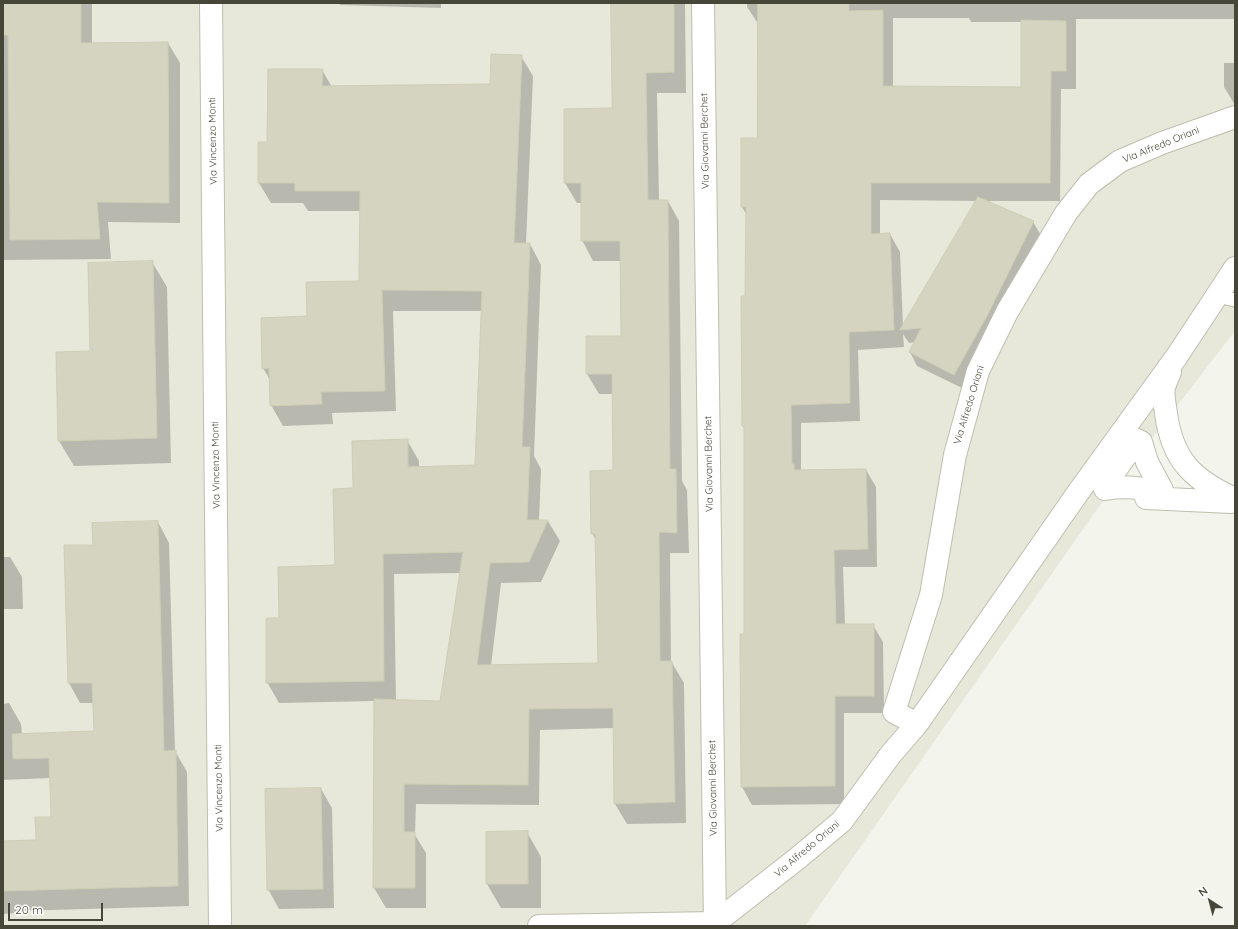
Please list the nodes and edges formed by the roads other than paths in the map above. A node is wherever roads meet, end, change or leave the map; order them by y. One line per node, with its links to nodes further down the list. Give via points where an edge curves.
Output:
1 (211, 3): 11 (street, Via Vincenzo Monti)
2 (703, 3): 10 (street, Via Giovanni Berchet)
3 (1235, 117): 9 (street, Via Alfredo Oriani, via 1120,161 1089,184 1066,213 1007,312 978,370 955,455 931,595 894,712)
4 (1235, 268): 5 (street, Via Alfredo Oriani)
5 (1226, 298): 6 (street, Via Alfredo Oriani)
6 (1177, 356): 7 (street, Via Alfredo Oriani); 8 (street, via 1162,388 1172,444 1184,464 1196,476 1212,489)
7 (1077, 494): 8 (street); 9 (street, Via Alfredo Oriani)
8 (1235, 501)
9 (917, 724): 10 (street, Via Alfredo Oriani, via 891,754 842,821)
10 (715, 924): 12 (street)
11 (220, 926)
12 (539, 926)

